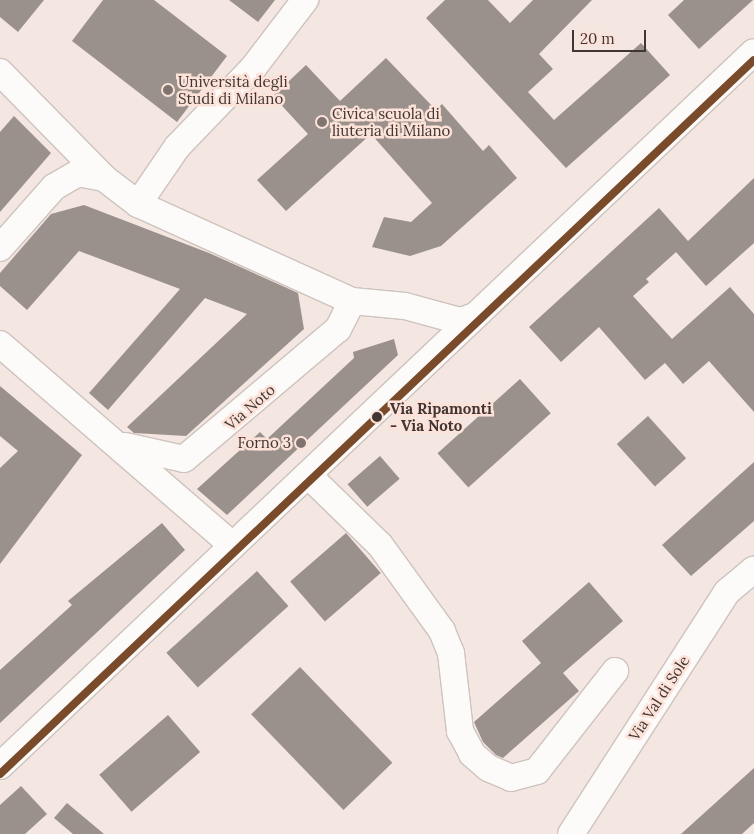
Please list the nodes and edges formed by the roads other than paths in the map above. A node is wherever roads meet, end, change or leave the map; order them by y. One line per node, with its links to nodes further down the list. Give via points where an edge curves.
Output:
1 (305, 0): 5 (street, via 253,68 177,147)
2 (754, 52): 8 (street)
3 (0, 72): 4 (street)
4 (104, 178): 5 (street); 6 (street, via 78,173 54,187)
5 (138, 204): 7 (street)
6 (0, 248)
7 (352, 301): 8 (street, via 405,306 460,321); 10 (street, Via Noto, via 338,330 184,460)
8 (472, 317): 11 (street)
9 (0, 344): 10 (street, Via Noto)
10 (121, 445): 12 (street, Via Noto)
11 (308, 475): 12 (street); 14 (street, via 380,545 442,631 451,653 460,731 472,754 488,768 511,778 537,771)
12 (234, 546): 15 (street)
13 (754, 569): 16 (street, Via Val di Sole, via 727,592)
14 (615, 671)
15 (0, 766)
16 (571, 834)

